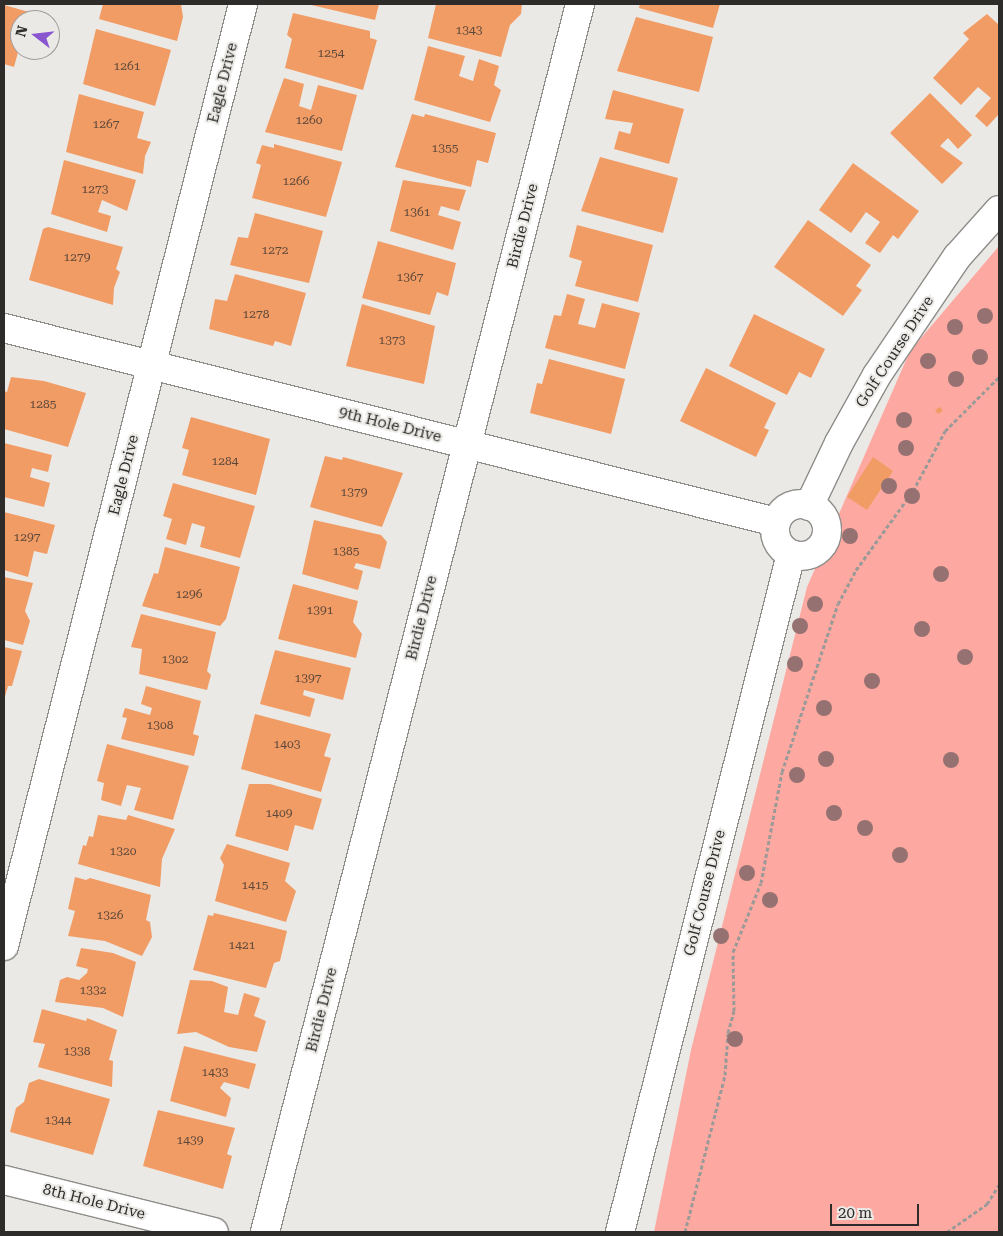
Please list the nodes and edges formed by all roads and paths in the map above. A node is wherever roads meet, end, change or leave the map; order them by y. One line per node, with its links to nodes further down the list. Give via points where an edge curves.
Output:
1 (243, 4): 5 (street, Eagle Drive)
2 (580, 4): 7 (street, Birdie Drive)
3 (999, 210): 8 (street, Golf Course Drive, via 957,257 876,376)
4 (4, 328): 5 (street, 9th Hole Drive)
5 (151, 365): 7 (street, 9th Hole Drive); 11 (street, Eagle Drive)
6 (999, 377): 17 (path, via 945,430 913,491 856,570 838,604 782,772 761,883 733,952 734,1010 728,1033 725,1075)
7 (467, 444): 9 (street, 9th Hole Drive); 15 (street, Birdie Drive)
8 (809, 506): 9 (street, via 801,504 786,509); 10 (street, via 826,523 825,539 815,552)
9 (776, 522): 10 (street, via 779,544)
10 (790, 554): 16 (street, Golf Course Drive)
11 (4, 946)
12 (4, 1180): 14 (street, 8th Hole Drive)
13 (999, 1185): 18 (path, via 987,1204)
14 (214, 1232)
15 (265, 1232)
16 (620, 1232)
17 (685, 1232)
18 (947, 1232)

